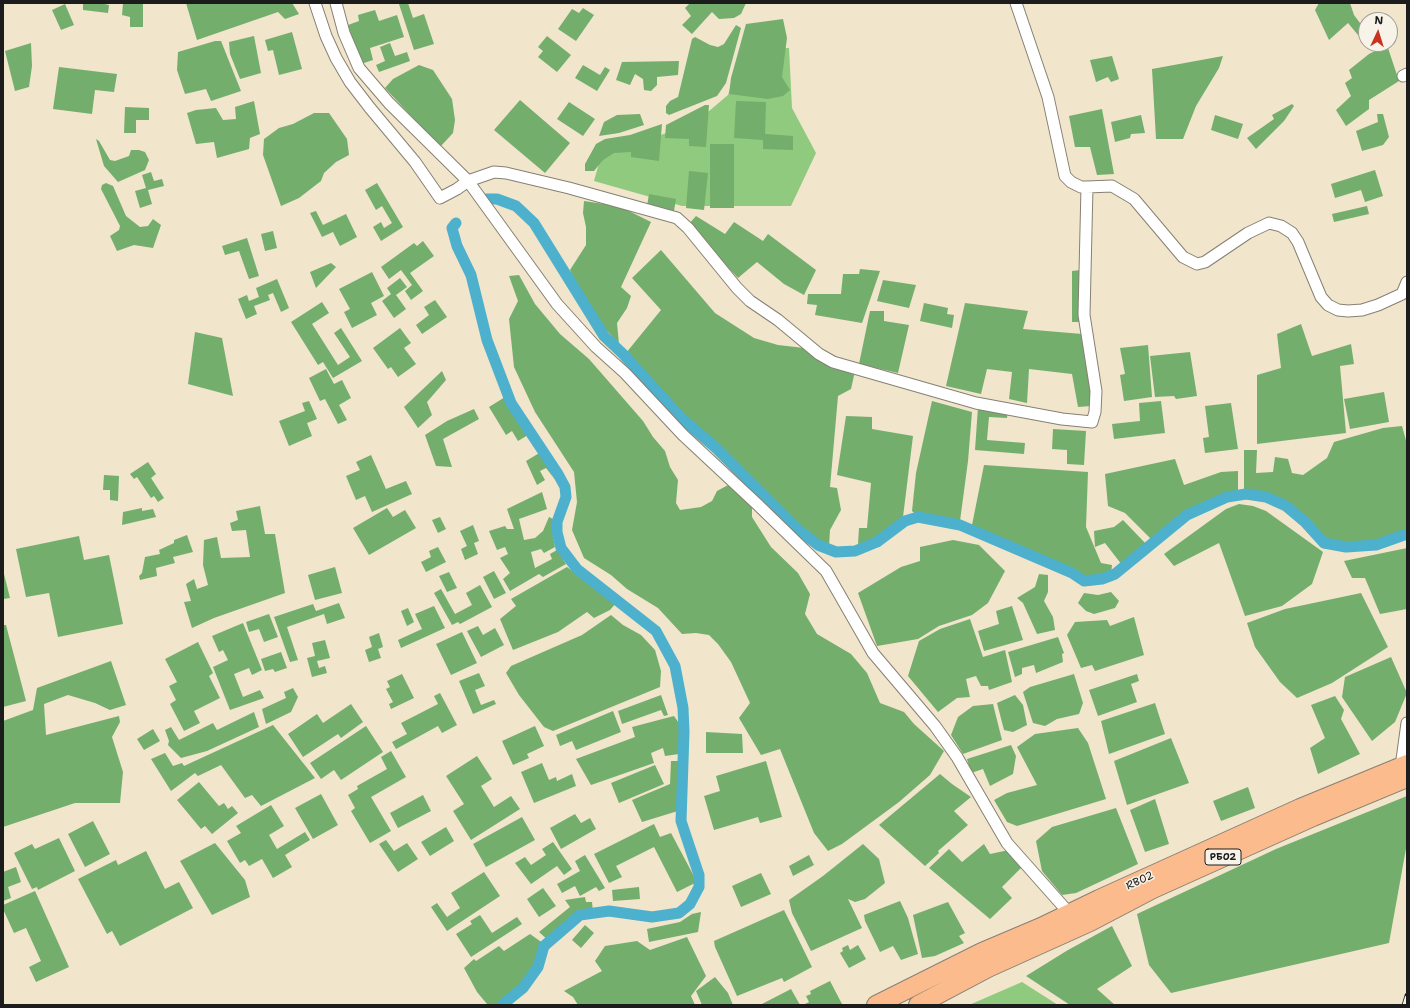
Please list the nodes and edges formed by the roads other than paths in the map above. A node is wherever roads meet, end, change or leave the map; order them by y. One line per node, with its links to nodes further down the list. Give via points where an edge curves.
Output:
1 (315, 3): 4 (street, via 326,36 350,82 416,162 440,198)
2 (336, 3): 4 (street, via 353,57 370,82)
3 (1016, 3): 5 (street, via 1048,97 1066,176 1071,182)
4 (468, 181): 5 (street, via 494,172 506,173 677,218 750,301 833,362 976,403 1092,422 1096,391 1084,315); 9 (street, via 557,304 596,347 625,373 683,435 826,571 873,653 935,726 957,757 1008,843)
5 (1087, 187): 6 (street, via 1112,186 1134,199 1183,257 1197,264 1205,262 1248,233 1269,223 1281,226 1292,233 1298,242 1321,297 1328,305 1338,310 1362,310 1378,305 1402,294)
6 (1407, 282)
7 (1407, 723): 8 (street)
8 (1405, 770): 9 (highway, RB02 / РБ02, via 1300,808); 11 (highway, RB02 / РБ02, via 988,968)
9 (1070, 914): 10 (highway, RB02 / РБ02, via 982,952)
10 (876, 1005)
11 (918, 1005)

